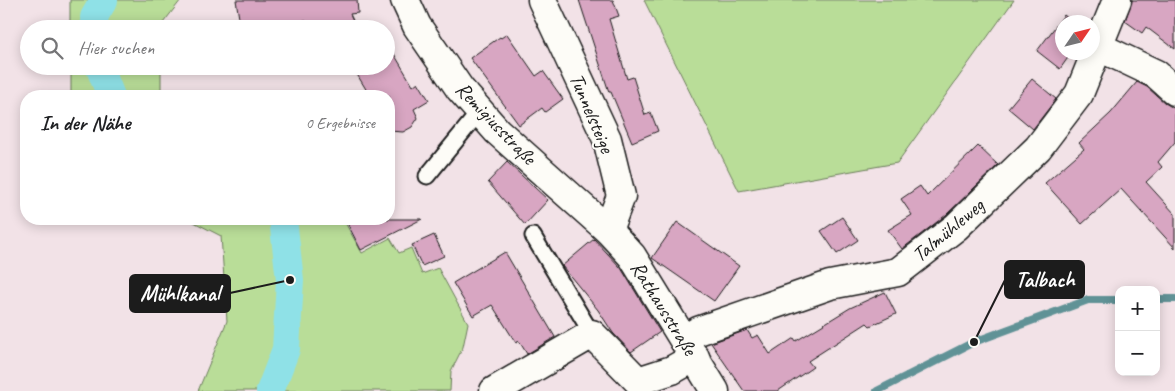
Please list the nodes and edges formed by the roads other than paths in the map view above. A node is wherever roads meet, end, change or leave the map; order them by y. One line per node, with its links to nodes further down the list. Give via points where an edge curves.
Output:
1 (405, 0): 8 (street, Remigiusstraße, via 422,34 460,89)
2 (542, 0): 10 (street, Tunnelsteige, via 607,139 621,196)
3 (1117, 0): 4 (street, Talmühleweg)
4 (1100, 39)
5 (1100, 47): 7 (street, via 1156,74)
6 (1091, 60): 13 (street, Talmühleweg, via 1078,94 1038,148 956,227 898,272 830,285 698,331)
7 (1175, 91)
8 (480, 111): 9 (lane); 10 (street, Remigiusstraße, via 497,131)
9 (427, 176)
10 (608, 230): 13 (street, Rathausstraße, via 632,256)
11 (533, 236): 12 (lane)
12 (592, 334): 13 (street, Talmühleweg, via 638,381 672,370); 14 (street)
13 (689, 348): 15 (street, Rathausstraße)
14 (494, 391)
15 (715, 391)

